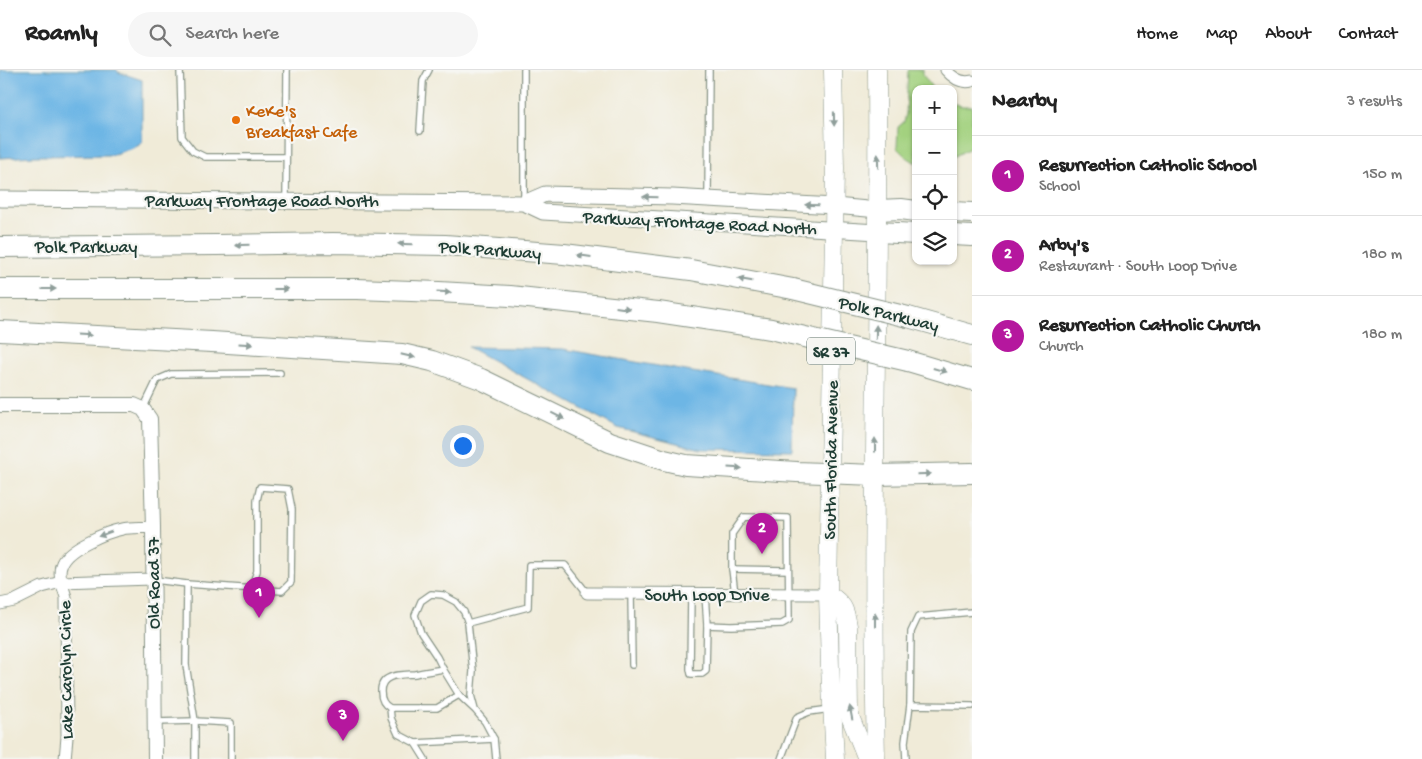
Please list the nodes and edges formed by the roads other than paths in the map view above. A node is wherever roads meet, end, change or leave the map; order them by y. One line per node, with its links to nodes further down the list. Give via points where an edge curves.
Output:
1 (180, 70): 11 (lane, via 182,138 193,151 205,157)
2 (287, 70): 11 (lane)
3 (429, 70): 10 (lane, via 422,81)
4 (524, 70): 15 (lane)
5 (709, 70): 13 (lane)
6 (833, 70): 16 (main road, South Florida Avenue / SR 37, one-way to 16)
7 (877, 70): 17 (main road, SR 37, one-way to 7)
8 (946, 70): 9 (street, via 953,78 966,83)
9 (972, 81)
10 (420, 131)
11 (286, 157): 14 (lane)
12 (0, 199): 14 (main road, Parkway Frontage Road North)
13 (708, 200): 15 (main road, Parkway Frontage Road North, one-way to 15, via 545,194); 16 (main road, Parkway Frontage Road North, one-way to 13)
14 (286, 201): 15 (main road, Parkway Frontage Road North)
15 (524, 203): 21 (main road, Parkway Frontage Road North, via 543,212)
16 (835, 206): 17 (main road, Parkway Frontage Road North); 21 (main road, South Florida Avenue / SR 37)
17 (878, 210): 18 (highway); 22 (main road, SR 37)
18 (912, 210)
19 (957, 212): 20 (highway)
20 (972, 213)
21 (834, 230): 22 (main road, Parkway Frontage Road North); 34 (main road, South Florida Avenue / SR 37)
22 (878, 232): 23 (highway); 36 (main road, SR 37, one-way to 22)
23 (912, 234)
24 (957, 235): 25 (highway)
25 (972, 236)
26 (0, 247): 29 (highway, Polk Parkway, one-way to 26, bridge, via 793,289 691,270 564,254 445,245 333,243)
27 (0, 289): 31 (highway, one-way to 31, bridge, via 357,289 510,296 648,311 762,328 908,361)
28 (0, 331): 34 (highway, one-way to 34, via 402,354 482,379 610,442 664,460 686,465)
29 (972, 335)
30 (280, 373): 33 (lane, via 171,374 157,380)
31 (972, 380)
32 (0, 405): 33 (street, via 134,405)
33 (142, 409): 37 (street, Old Road 37, via 150,419 151,427)
34 (829, 473): 36 (highway); 50 (main road, South Florida Avenue / SR 37)
35 (972, 473): 36 (highway, one-way to 35)
36 (875, 475): 76 (main road, SR 37, one-way to 36)
37 (153, 528): 40 (street, Old Road 37); 41 (street, Lake Carolyn Circle, one-way to 41, via 123,528 76,548 62,562)
38 (732, 570): 39 (lane); 39 (lane, via 732,534 744,517 788,518); 48 (lane)
39 (788, 570): 49 (lane)
40 (152, 579): 41 (street, Lake Carolyn Circle); 42 (lane); 64 (street, Old Road 37)
41 (61, 582): 51 (street, Lake Carolyn Circle); 68 (street, Lake Carolyn Circle, via 66,597)
42 (187, 584): 43 (lane); 63 (lane, via 186,665)
43 (251, 588): 43 (lane, via 282,591 291,582 292,509 288,489 260,487 257,571)
44 (587, 593): 45 (street, South Loop Drive); 53 (lane, via 565,565 529,565 528,607)
45 (631, 594): 46 (street, South Loop Drive); 55 (lane)
46 (691, 594): 47 (street, South Loop Drive); 54 (lane, via 691,674 706,671)
47 (705, 594): 48 (street, South Loop Drive); 54 (lane)
48 (734, 594): 49 (street, South Loop Drive)
49 (788, 594): 50 (street, South Loop Drive); 54 (lane, via 789,620 782,624)
50 (828, 594): 61 (main road, South Florida Avenue / SR 37); 75 (main road, one-way to 50, via 850,714 846,614 840,603)
51 (0, 604)
52 (972, 612): 58 (lane, via 918,617 911,632)
53 (468, 623): 56 (lane, via 456,602 444,595 431,594 421,601 415,615); 62 (lane, via 473,671 471,695)
54 (707, 625)
55 (632, 665)
56 (443, 669): 57 (lane); 60 (lane, via 395,675 385,680 381,697)
57 (459, 695): 60 (lane, via 437,708); 62 (lane)
58 (910, 705): 59 (lane); 77 (lane)
59 (972, 706)
60 (390, 708): 66 (lane, via 398,734)
61 (832, 709): 67 (main road, South Florida Avenue / SR 37); 74 (lane, via 797,717)
62 (475, 710): 65 (lane)
63 (195, 721): 64 (lane); 70 (lane); 71 (lane, via 231,723)
64 (154, 722): 69 (street, Old Road 37)
65 (494, 739): 66 (lane); 73 (lane)
66 (415, 743): 72 (lane)
67 (836, 756)
68 (65, 759)
69 (155, 759)
70 (196, 759)
71 (232, 759)
72 (425, 759)
73 (496, 759)
74 (781, 759)
75 (867, 759)
76 (876, 759)
77 (906, 759)

